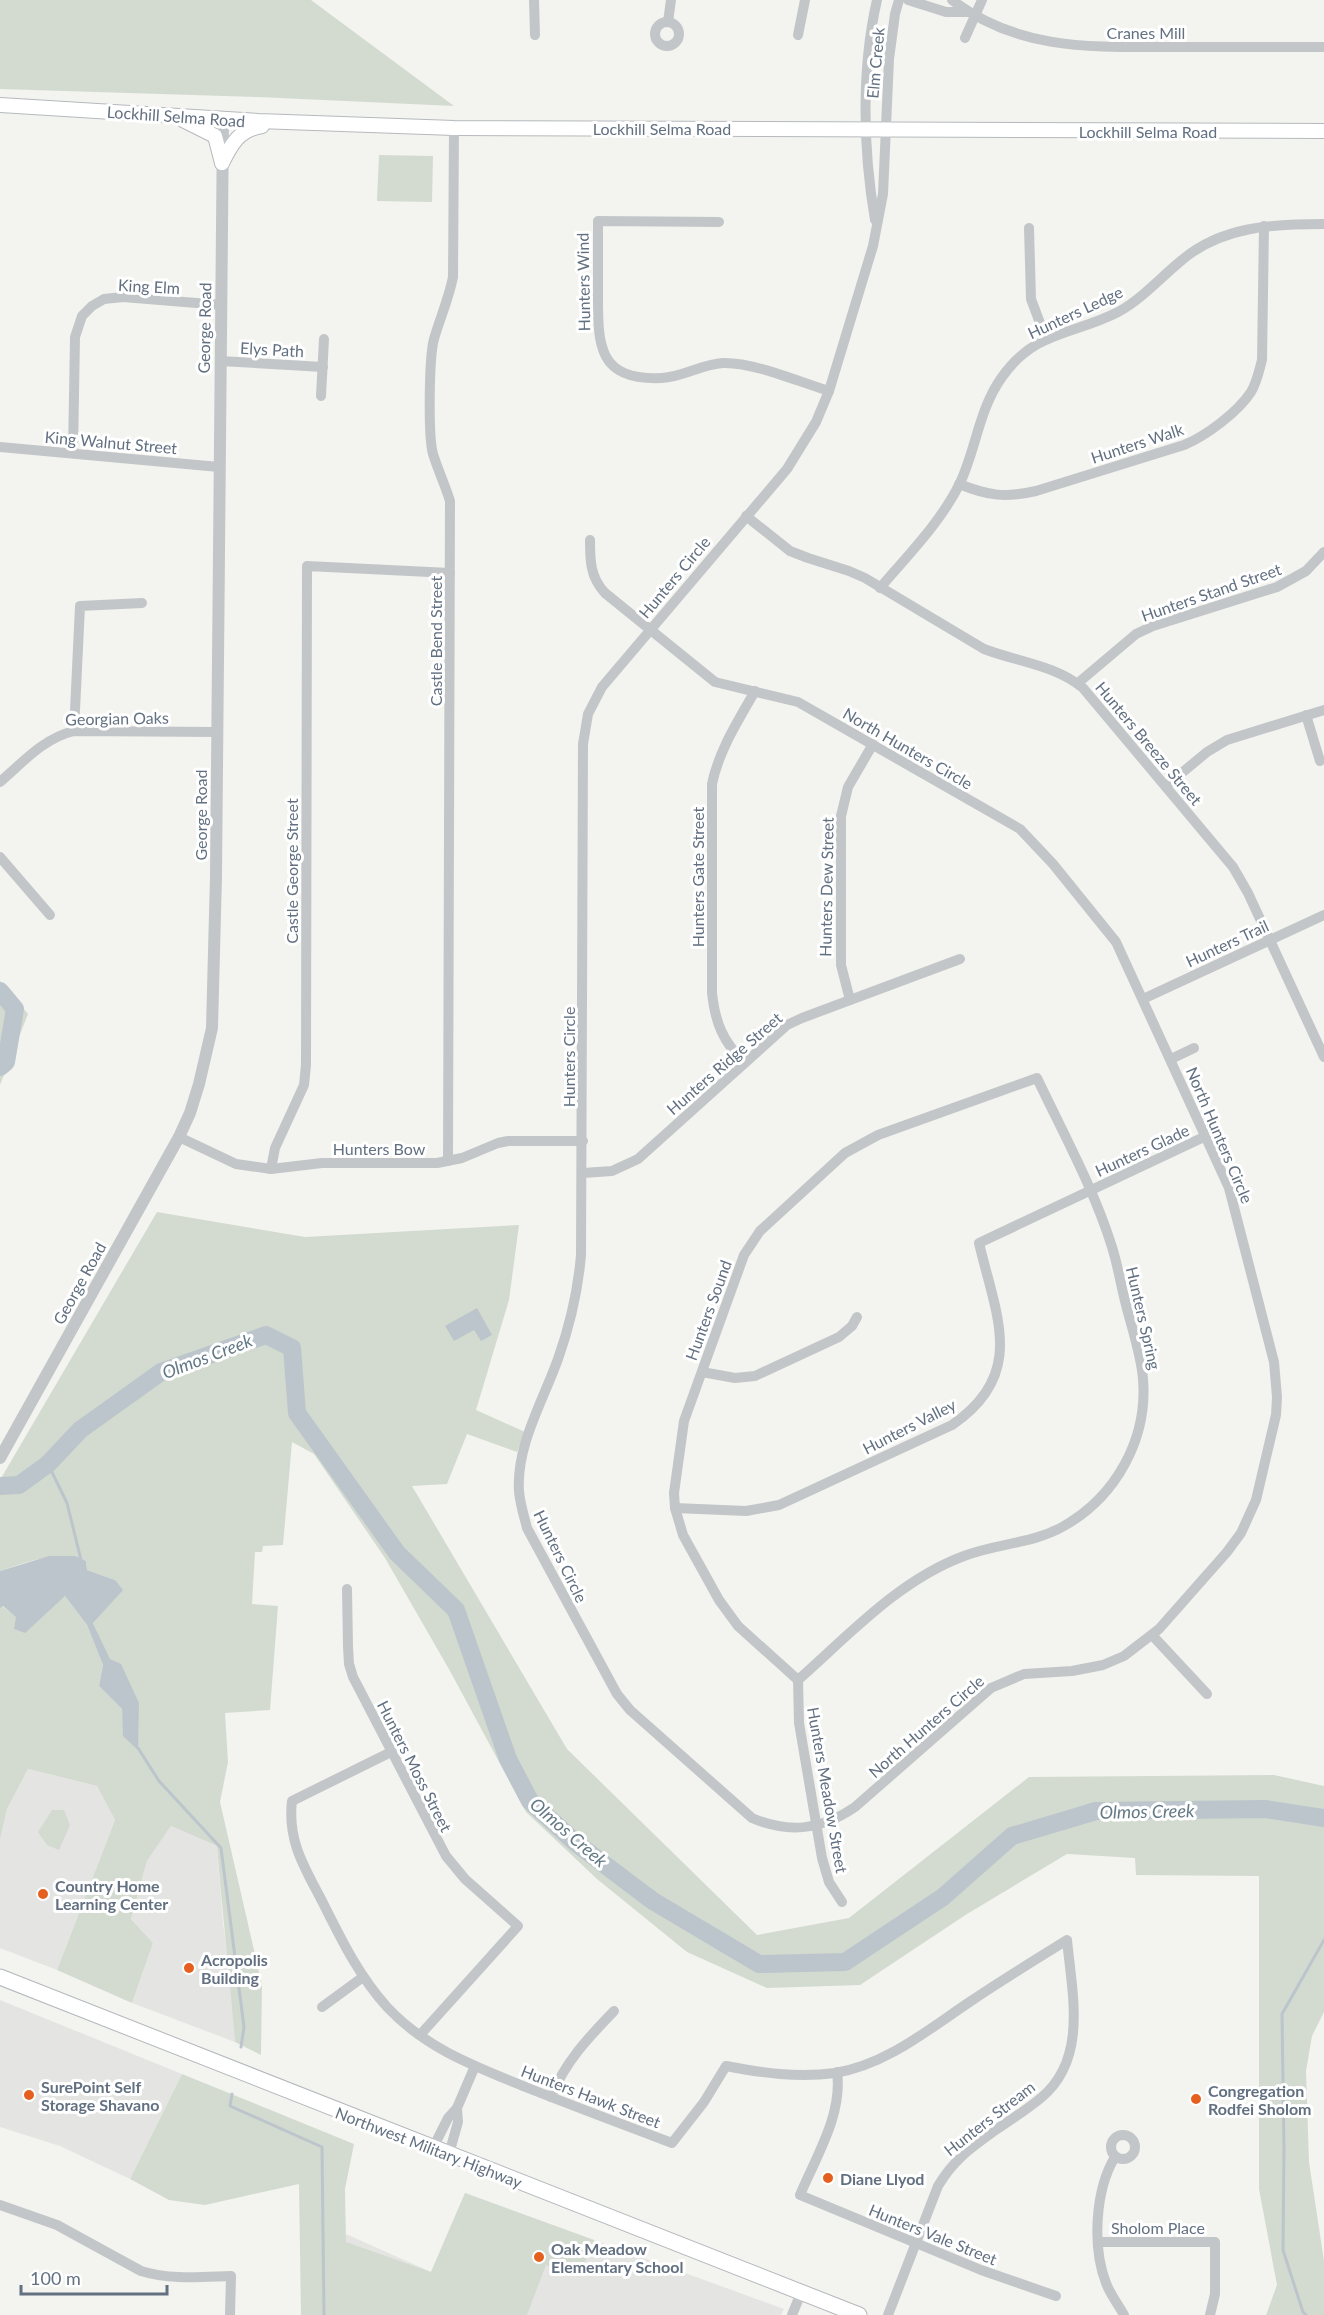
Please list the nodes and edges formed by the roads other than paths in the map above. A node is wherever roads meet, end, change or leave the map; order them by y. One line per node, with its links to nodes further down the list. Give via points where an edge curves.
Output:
1 (534, 0): 11 (street)
2 (671, 0): 10 (street)
3 (805, 0): 12 (street)
4 (878, 0): 20 (street, Elm Creek, via 868,57)
5 (899, 0): 21 (street, Elm Creek, via 889,59)
6 (908, 0): 9 (street, Cranes Mill, via 946,12)
7 (952, 0): 9 (street, Cranes Mill)
8 (982, 0): 9 (street)
9 (971, 13): 13 (street); 14 (street, Cranes Mill, via 1011,31 1070,46)
10 (668, 22)
11 (535, 35)
12 (798, 35)
13 (965, 38)
14 (1324, 47)
15 (0, 105): 16 (main road, Lockhill Selma Road)
16 (174, 116): 17 (main road, Lockhill Selma Road); 23 (main road, via 216,136)
17 (223, 119): 18 (main road, Lockhill Selma Road); 23 (street, George Road)
18 (285, 122): 19 (main road, Lockhill Selma Road); 23 (main road, via 243,132)
19 (454, 128): 20 (main road, Lockhill Selma Road); 43 (street, Castle Bend Street, via 453,277 434,339 430,437 450,501)
20 (867, 128): 21 (main road, Lockhill Selma Road); 26 (street, Hunters Circle)
21 (886, 129): 22 (main road, Lockhill Selma Road); 26 (street, Hunters Circle, via 883,194)
22 (1324, 131)
23 (222, 163): 29 (street, George Road)
24 (719, 222): 34 (street, Hunters Wind, via 598,221 598,336 602,353 620,371 645,378 663,378 723,363)
25 (1324, 224): 27 (street, Hunters Ledge)
26 (876, 226): 34 (street, Hunters Circle, via 867,270)
27 (1264, 226): 31 (street, Hunters Ledge, via 1236,232 1201,248 1122,310); 39 (street, Hunters Walk, via 1262,360 1246,398 1213,427 1184,445 1036,491 995,496)
28 (1029, 228): 31 (street, via 1031,299)
29 (221, 305): 32 (street, George Road); 37 (street, King Elm, via 123,297 104,299 92,306 82,316 75,337)
30 (324, 339): 33 (street, Elys Path)
31 (1046, 339): 39 (street, Hunters Ledge, via 1019,358 994,389)
32 (220, 361): 33 (street, Elys Path); 38 (street, George Road)
33 (323, 367): 35 (street, Elys Path)
34 (829, 391): 40 (street, Hunters Circle, via 803,445)
35 (321, 396)
36 (0, 447): 37 (street, King Walnut Street)
37 (73, 453): 38 (street, King Walnut Street)
38 (219, 467): 52 (street, George Road)
39 (959, 484): 44 (street, Hunters Ledge, via 939,517)
40 (746, 516): 44 (street, Hunters Breeze Street, via 790,551 849,571); 46 (street, Hunters Circle)
41 (591, 540): 46 (street, North Hunters Circle, via 592,570 601,589)
42 (1324, 552): 47 (street, Hunters Stand Street, via 1306,571 1277,588 1136,634)
43 (450, 573): 72 (street, Castle Bend Street); 73 (street, Castle George Street, via 307,566 306,1065 304,1085 275,1148)
44 (880, 588): 47 (street, Hunters Breeze Street, via 984,649 1053,670)
45 (142, 603): 51 (street, via 80,606)
46 (650, 629): 48 (street, North Hunters Circle, via 715,682); 71 (street, Hunters Circle, via 596,696 584,734)
47 (1078, 683): 56 (street, Hunters Breeze Street)
48 (755, 692): 53 (street, North Hunters Circle, via 798,702); 67 (street, Hunters Gate Street, via 722,751 712,784 714,1012 721,1033)
49 (1324, 710): 50 (street)
50 (1306, 715): 54 (street); 56 (street, via 1227,740)
51 (74, 731): 52 (street, Georgian Oaks); 55 (street, Georgian Oaks, via 42,745)
52 (217, 732): 70 (street, George Road, via 212,1028 199,1084)
53 (873, 744): 62 (street, North Hunters Circle, via 1020,830 1035,844 1108,930); 63 (street, Hunters Dew Street, via 848,787 841,816 841,965)
54 (1320, 761)
55 (0, 782)
56 (1166, 786): 60 (street, Hunters Breeze Street, via 1233,867)
57 (0, 857): 58 (street)
58 (50, 915)
59 (1324, 915): 60 (street, Hunters Trail)
60 (1270, 940): 62 (street, Hunters Trail); 65 (street, Hunters Breeze Street)
61 (960, 959): 63 (street, Hunters Ridge Street)
62 (1143, 999): 66 (street, North Hunters Circle)
63 (850, 1000): 67 (street, Hunters Ridge Street, via 787,1025)
64 (1194, 1048): 66 (street)
65 (1324, 1057)
66 (1171, 1059): 69 (street, North Hunters Circle)
67 (744, 1062): 74 (street, Hunters Ridge Street, via 638,1159 612,1171)
68 (1037, 1078): 75 (street, Hunters Spring); 77 (street, Hunters Sound, via 878,1135 845,1153 754,1238 744,1255)
69 (1206, 1136): 75 (street, Hunters Glade); 81 (street, North Hunters Circle, via 1235,1207 1271,1351 1276,1415 1257,1500 1241,1533)
70 (179, 1137): 73 (street, Hunters Bow, via 225,1160); 78 (street, George Road)
71 (583, 1141): 72 (street, Hunters Bow, via 508,1141); 74 (street, Hunters Circle)
72 (448, 1161): 73 (street, Hunters Bow, via 322,1163)
73 (272, 1169)
74 (583, 1173): 85 (street, Hunters Circle, via 576,1298 520,1469 520,1502 527,1527 608,1680 630,1710 752,1818 788,1829)
75 (1090, 1191): 79 (street, Hunters Valley, via 979,1243 1000,1332 1000,1360 986,1395 966,1415 779,1505 746,1511); 82 (street, Hunters Spring, via 1112,1247 1141,1359 1143,1411 1135,1443 1121,1472 1089,1509 1062,1527 1032,1540 964,1556 918,1578)
76 (857, 1317): 77 (street, via 839,1337 755,1376 735,1378)
77 (702, 1372): 79 (street, Hunters Sound, via 680,1438)
78 (0, 1458)
79 (675, 1508): 82 (street, Hunters Sound, via 683,1534 719,1600 738,1626)
80 (347, 1590): 84 (street, Hunters Moss Street, via 349,1664)
81 (1152, 1635): 83 (street); 85 (street, North Hunters Circle, via 1124,1656 1103,1665 1024,1674 991,1688 855,1807)
82 (798, 1680): 85 (street, Hunters Meadow Street, via 799,1723)
83 (1207, 1694)
84 (392, 1752): 89 (street, Hunters Hawk Street, via 292,1801 291,1832 296,1850); 92 (street, Hunters Moss Street, via 446,1856 518,1926)
85 (816, 1825): 86 (street, Hunters Meadow Street, via 829,1882)
86 (842, 1902)
87 (1067, 1940): 94 (street, Hunters Hawk Street, via 904,2046 864,2065); 102 (street, Hunters Stream, via 1074,2010 1073,2041 1066,2067 1042,2097 953,2163 938,2186)
88 (0, 1977): 97 (main road, Northwest Military Highway)
89 (363, 1977): 90 (street); 92 (street, Hunters Hawk Street, via 389,2009)
90 (322, 2007)
91 (614, 2011): 95 (street, via 573,2055)
92 (420, 2035): 93 (street, Hunters Hawk Street, via 458,2060)
93 (475, 2066): 95 (street, Hunters Hawk Street); 96 (street)
94 (837, 2072): 95 (street, Hunters Hawk Street, via 781,2074 726,2066 672,2143); 102 (street, Hunters Vale Street, via 838,2097 832,2118 800,2195)
95 (551, 2097)
96 (457, 2108): 97 (street); 98 (street, via 458,2122)
97 (433, 2148): 98 (main road, Northwest Military Highway)
98 (449, 2154): 103 (main road, Northwest Military Highway)
99 (1115, 2157): 101 (street, via 1101,2188)
100 (0, 2205): 105 (street, via 57,2225 153,2275 231,2276)
101 (1099, 2242): 109 (street, via 1107,2286); 110 (street, Sholom Place, via 1215,2242 1215,2294)
102 (915, 2243): 104 (street, Hunters Vale Street); 108 (street, Hunters Stream)
103 (801, 2293): 106 (street); 107 (main road, Northwest Military Highway)
104 (1056, 2296)
105 (230, 2315)
106 (792, 2315)
107 (859, 2315)
108 (888, 2315)
109 (1124, 2315)
110 (1210, 2315)

